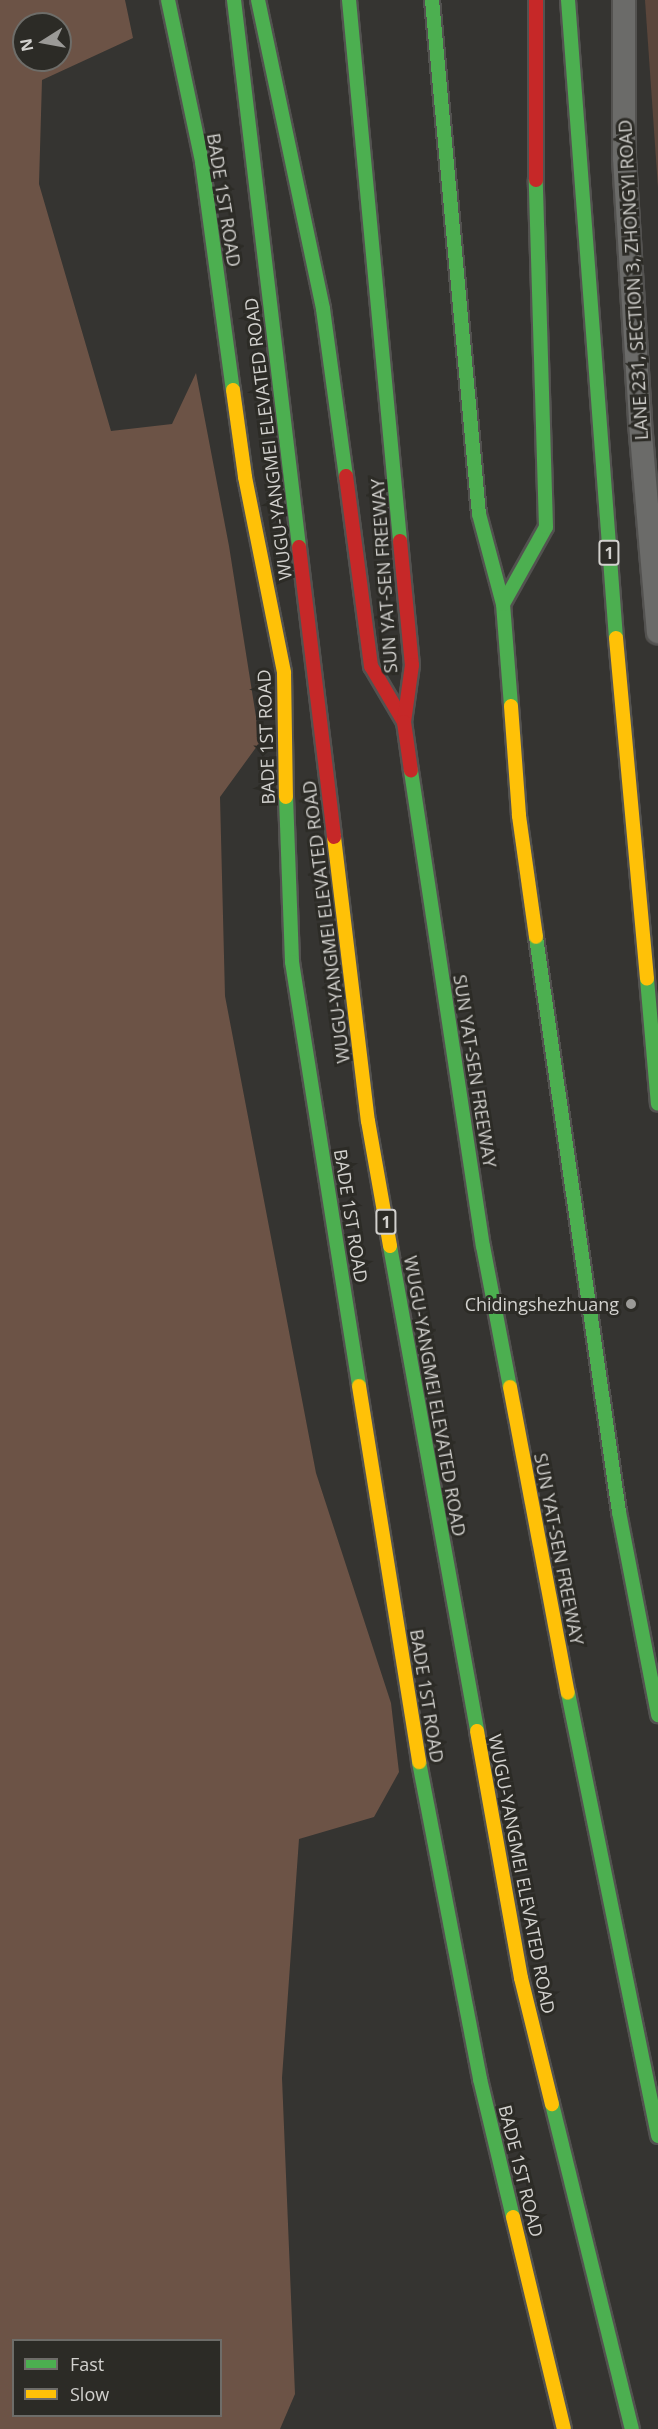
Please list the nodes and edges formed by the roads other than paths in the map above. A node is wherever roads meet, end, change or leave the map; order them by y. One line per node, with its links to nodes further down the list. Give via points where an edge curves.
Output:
1 (168, 0): 15 (main road, BADE 1ST ROAD, via 202,162 245,477 284,673 292,962 432,1845 480,2079)
2 (234, 0): 16 (main road, WUGU-YANGMEI ELEVATED ROAD / 1, via 368,1121 521,1978)
3 (258, 0): 11 (main road, via 323,309 371,666)
4 (349, 0): 11 (main road, SUN YAT-SEN FREEWAY, via 412,665)
5 (432, 0): 9 (main road, via 479,514)
6 (536, 0): 9 (main road, via 536,272 546,527)
7 (568, 0): 12 (main road, 1, via 612,599)
8 (624, 0): 10 (street, LANE 231, SECTION 3, ZHONGYI ROAD, via 624,158 640,423)
9 (503, 604): 13 (main road, via 519,816 619,1512)
10 (658, 632)
11 (404, 722): 14 (main road, SUN YAT-SEN FREEWAY, via 483,1246 584,1780)
12 (658, 1104)
13 (658, 1714)
14 (658, 2136)
15 (564, 2429)
16 (632, 2429)

